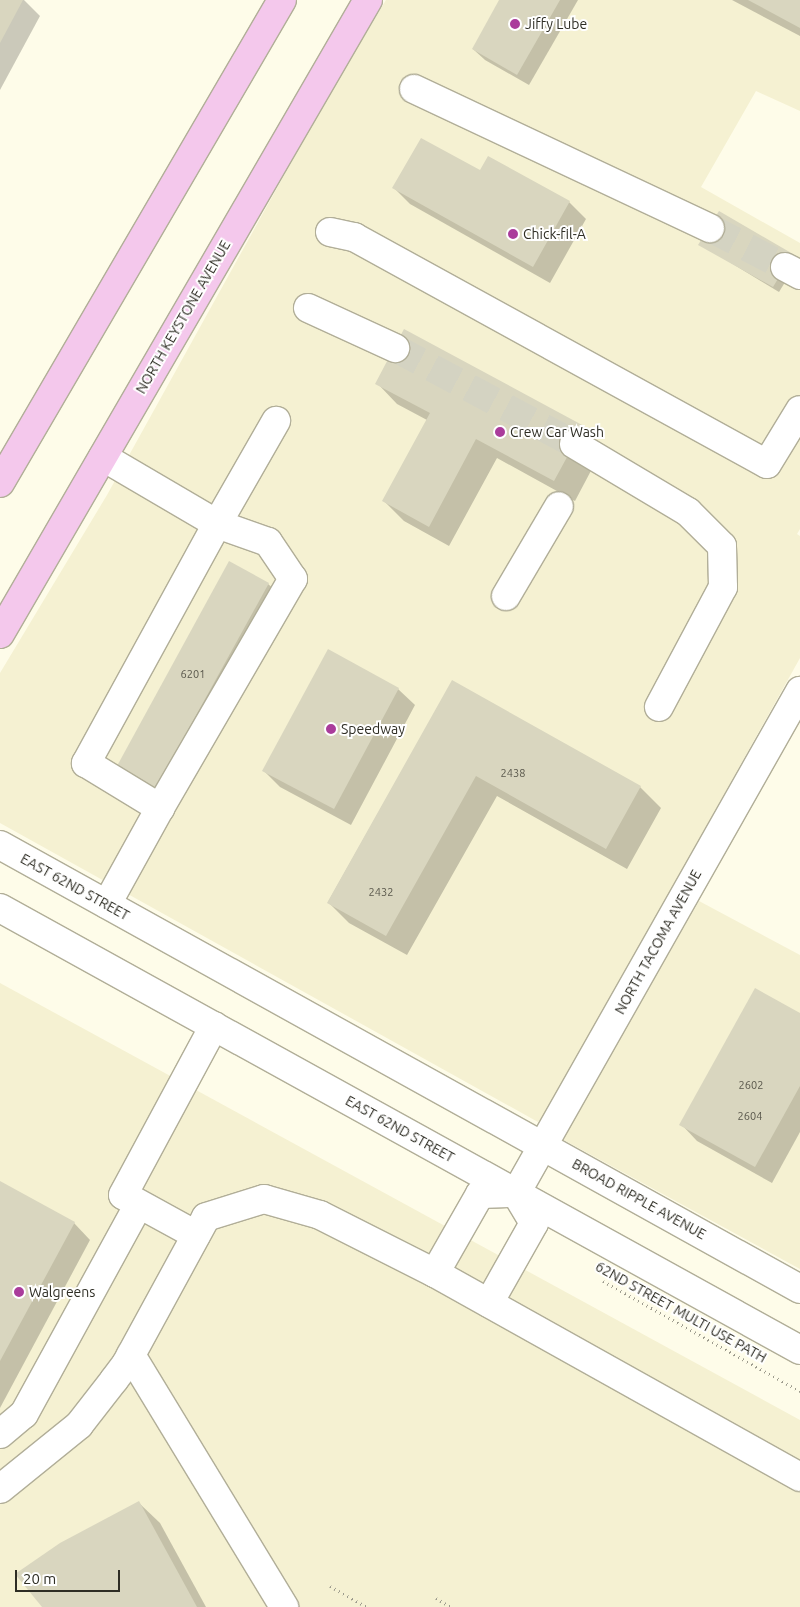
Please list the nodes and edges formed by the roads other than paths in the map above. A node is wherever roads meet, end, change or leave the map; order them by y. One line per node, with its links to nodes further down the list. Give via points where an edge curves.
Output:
1 (282, 0): 12 (main road)
2 (368, 0): 11 (main road, NORTH KEYSTONE AVENUE)
3 (414, 89): 4 (street)
4 (710, 228)
5 (330, 232): 8 (street, via 354,237 767,464)
6 (308, 308): 7 (street)
7 (394, 348)
8 (800, 410)
9 (276, 421): 14 (street)
10 (574, 444): 18 (street, via 688,512 722,546 723,587)
11 (103, 457): 14 (street); 16 (main road, NORTH KEYSTONE AVENUE)
12 (0, 483)
13 (559, 506): 15 (street)
14 (217, 524): 19 (street, via 86,763); 19 (street, via 268,542 293,579)
15 (506, 596)
16 (0, 634)
17 (800, 691): 24 (street, NORTH TACOMA AVENUE)
18 (659, 707)
19 (160, 808): 21 (street)
20 (0, 845): 21 (street, EAST 62ND STREET)
21 (106, 904): 24 (street, EAST 62ND STREET)
22 (0, 908): 23 (street, EAST 62ND STREET)
23 (214, 1026): 25 (street, EAST 62ND STREET); 26 (street, via 123,1195)
24 (544, 1146): 25 (street, NORTH TACOMA AVENUE); 29 (street, BROAD RIPPLE AVENUE)
25 (516, 1193): 28 (street, via 480,1194); 30 (street, via 534,1222); 31 (street, EAST 62ND STREET)
26 (139, 1204): 27 (street); 33 (street, via 24,1414)
27 (196, 1235): 28 (street, via 206,1217 264,1199 320,1215); 32 (street)
28 (435, 1273): 30 (street)
29 (800, 1289)
30 (489, 1302): 34 (street)
31 (800, 1350)
32 (131, 1355): 35 (street, via 79,1425); 36 (street)
33 (0, 1434)
34 (800, 1477)
35 (0, 1489)
36 (284, 1607)

